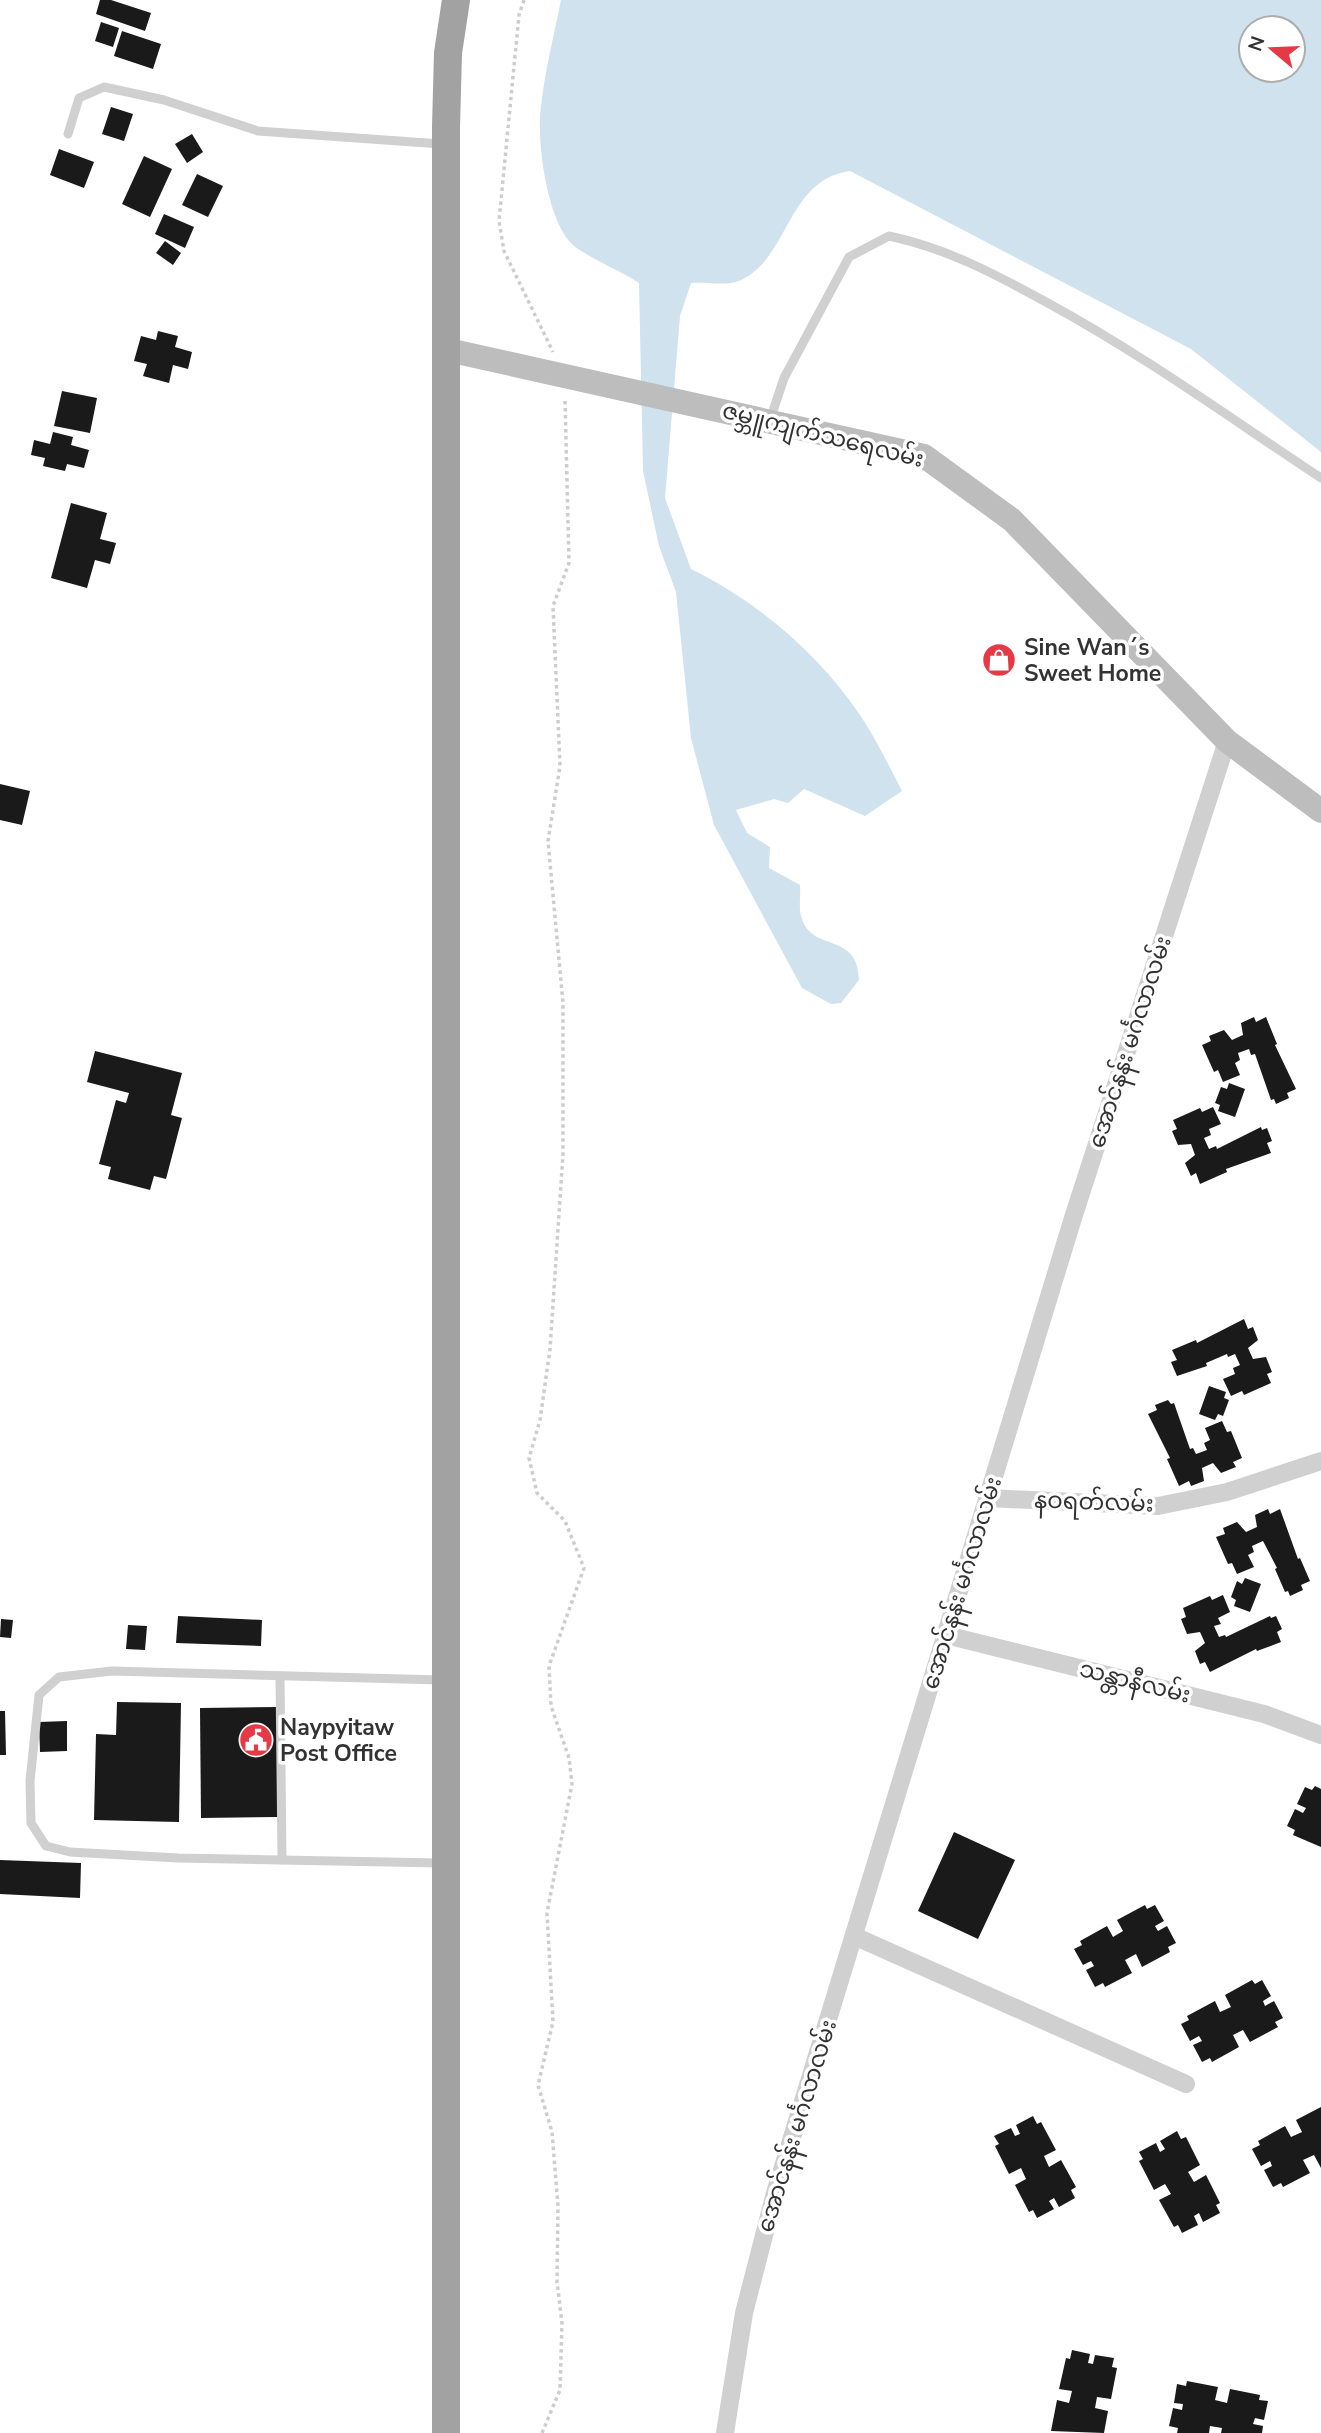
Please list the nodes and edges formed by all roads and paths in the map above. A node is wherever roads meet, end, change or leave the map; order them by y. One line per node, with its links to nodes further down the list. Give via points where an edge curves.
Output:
1 (456, 0): 4 (highway, via 448,52)
2 (524, 0): 6 (path, via 499,221 505,251)
3 (68, 134): 4 (lane, via 79,98 104,87 164,100 258,131)
4 (446, 145): 5 (highway)
5 (448, 350): 6 (main road, ဇမ္ဘူကျက်သရေလမ်း); 15 (highway)
6 (564, 375): 7 (main road, ဇမ္ဘူကျက်သရေလမ်း); 22 (path, via 569,563 553,606 559,766 548,841 563,1003 563,1154 550,1349 540,1420 529,1458 537,1493 565,1521 584,1568 549,1666 551,1706 569,1758 572,1784 547,1913 554,2022 538,2085 552,2132 562,2323 560,2390)
7 (770, 419): 8 (lane, via 784,378 849,257 889,236 930,245 998,275 1123,344); 9 (main road, ဇမ္ဘူကျက်သရေလမ်း, via 924,456 1012,520)
8 (1321, 478)
9 (1227, 741): 10 (main road, ဇမ္ဘူကျက်သရေလမ်း); 12 (street, အောင်နန်း မင်္ဂလာလမ်း)
10 (1321, 811)
11 (1321, 1461): 12 (street, နဝရတ်လမ်း, via 1227,1492 1158,1506)
12 (988, 1498): 13 (street, အောင်နန်း မင်္ဂလာလမ်း)
13 (946, 1634): 16 (street, သန္တာနီလမ်း, via 1264,1714); 19 (street, အောင်နန်း မင်္ဂလာလမ်း)
14 (281, 1676): 15 (lane); 17 (lane); 17 (lane, via 112,1671 59,1676 39,1695 30,1791 31,1823 46,1846 83,1853)
15 (447, 1680): 18 (highway)
16 (1321, 1735)
17 (282, 1860): 18 (lane)
18 (447, 1863): 21 (highway)
19 (854, 1936): 20 (street); 23 (street, အောင်နန်း မင်္ဂလာလမ်း, via 744,2313)
20 (1186, 2084)
21 (446, 2433)
22 (542, 2433)
23 (725, 2433)

